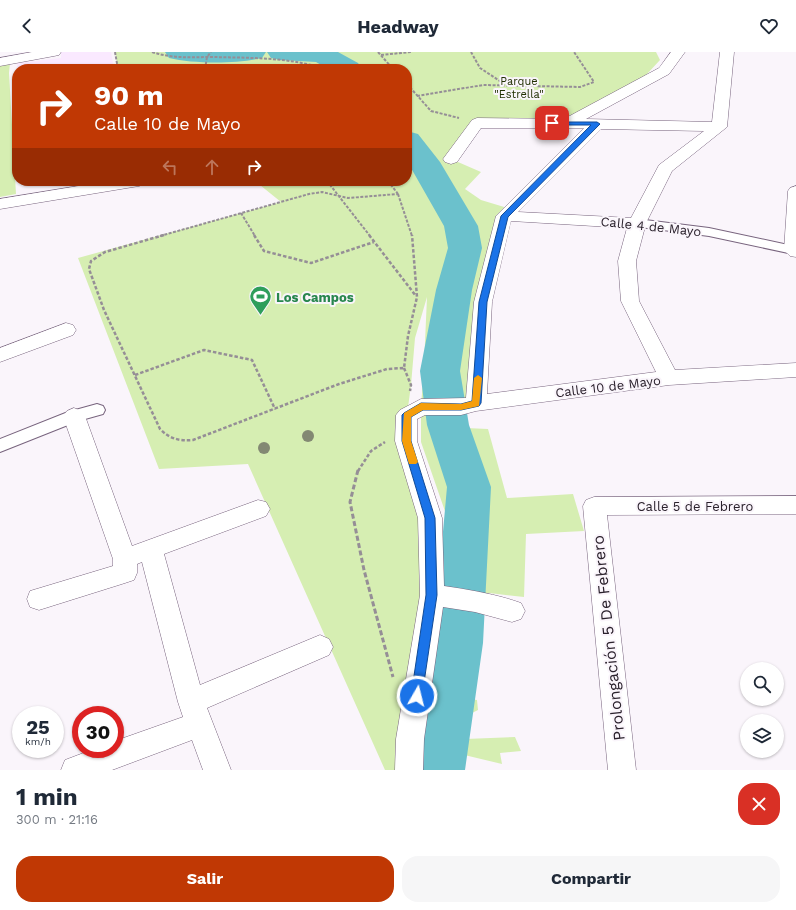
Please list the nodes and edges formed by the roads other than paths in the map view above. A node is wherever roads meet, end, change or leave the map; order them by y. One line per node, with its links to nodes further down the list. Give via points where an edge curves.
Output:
1 (54, 52): 4 (street)
2 (678, 52): 5 (street, via 664,71)
3 (727, 52): 7 (street)
4 (0, 62)
5 (568, 124): 6 (street); 8 (street, via 477,123)
6 (597, 124): 7 (street); 14 (street)
7 (719, 127): 15 (street, via 665,168)
8 (450, 159)
9 (42, 186): 12 (street)
10 (72, 186): 12 (street)
11 (796, 191): 16 (street)
12 (41, 197): 13 (street)
13 (0, 204)
14 (504, 216): 15 (street, Calle 4 de Mayo); 21 (street, via 483,302)
15 (637, 223): 16 (street, Calle 4 de Mayo, via 709,232); 20 (street, via 627,261 630,301)
16 (795, 251)
17 (66, 330): 18 (street)
18 (0, 356)
19 (796, 370): 20 (street, Calle 10 de Mayo)
20 (669, 378): 21 (street, Calle 10 de Mayo)
21 (468, 405): 30 (street, Calle 10 de Mayo, via 421,407 407,415 406,441 430,518)
22 (97, 410): 23 (street)
23 (74, 416): 24 (street); 29 (street)
24 (0, 446)
25 (796, 505): 26 (street, Calle 5 de Febrero)
26 (594, 506): 38 (street, Prolongación 5 De Febrero)
27 (258, 509): 28 (street)
28 (150, 549): 29 (street); 34 (street)
29 (125, 559): 31 (street, via 125,573)
30 (437, 596): 32 (street, via 475,601); 37 (street, via 410,739)
31 (39, 599)
32 (512, 611)
33 (320, 647): 34 (street)
34 (195, 713): 35 (street); 36 (street)
35 (74, 770)
36 (217, 770)
37 (409, 770)
38 (622, 770)

